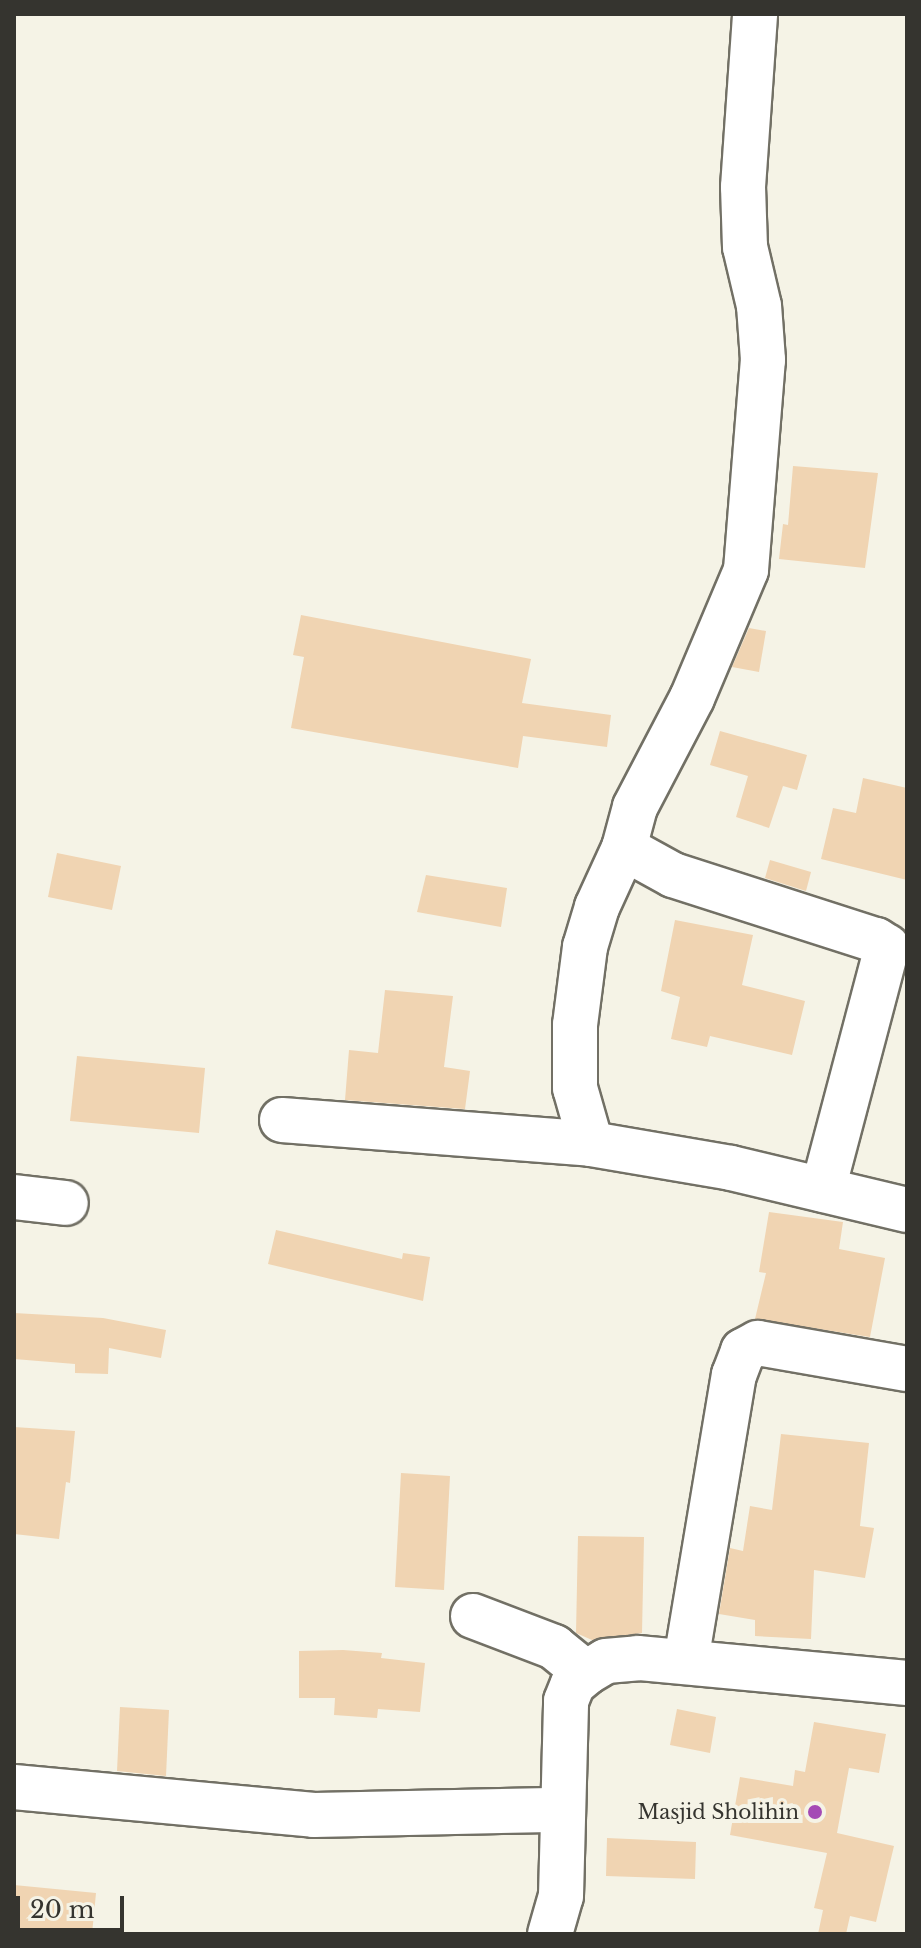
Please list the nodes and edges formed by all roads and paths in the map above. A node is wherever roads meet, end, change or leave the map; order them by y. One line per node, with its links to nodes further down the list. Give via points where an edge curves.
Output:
1 (755, 14): 2 (street, via 743,187 745,247 759,306 763,360 746,570 692,698 635,807)
2 (624, 848): 3 (street, via 673,875); 5 (street, via 597,907 578,990 575,1088)
3 (897, 949): 6 (street)
4 (282, 1120): 5 (street)
5 (591, 1144): 6 (street)
6 (823, 1190): 9 (street)
7 (14, 1197): 8 (street)
8 (66, 1203)
9 (907, 1210)
10 (907, 1369): 12 (street, via 758,1343 743,1351 734,1375)
11 (473, 1616): 13 (street, via 554,1647)
12 (686, 1661): 13 (street, via 606,1661); 14 (street)
13 (586, 1673): 16 (street, via 573,1684 566,1701)
14 (906, 1674)
15 (14, 1787): 16 (street, via 314,1815)
16 (563, 1810): 17 (street, via 561,1896)
17 (550, 1934)

